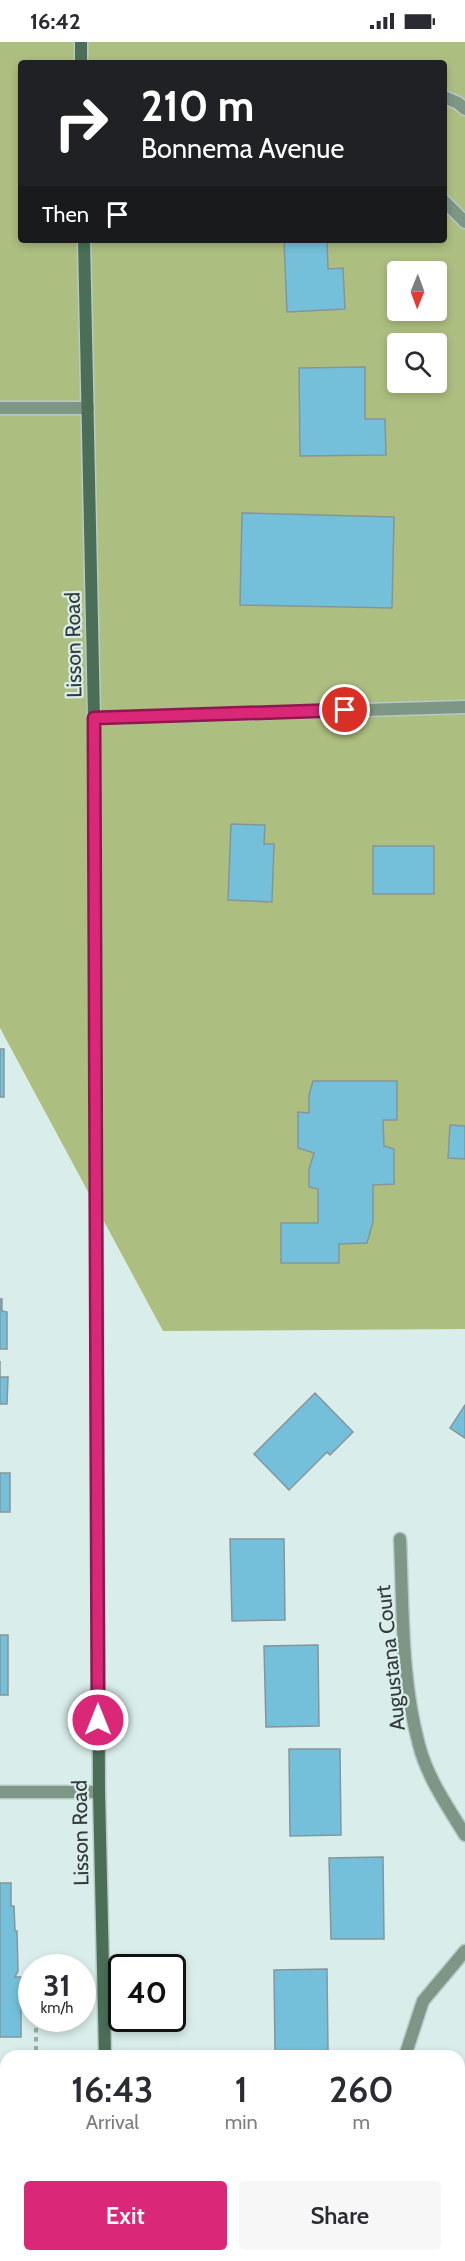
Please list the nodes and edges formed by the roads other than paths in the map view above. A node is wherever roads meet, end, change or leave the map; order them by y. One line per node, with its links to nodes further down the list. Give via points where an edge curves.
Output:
1 (81, 42): 2 (street)
2 (81, 60)
3 (447, 99): 4 (street)
4 (465, 109)
5 (447, 204): 6 (street)
6 (465, 222)
7 (84, 243): 9 (street, Lisson Road)
8 (0, 408): 9 (street)
9 (88, 408): 11 (street, Lisson Road)
10 (465, 707): 11 (street)
11 (94, 718): 14 (street, Lisson Road)
12 (400, 1539): 15 (street, Augustana Court, via 405,1646 419,1746 439,1793)
13 (0, 1792): 14 (street)
14 (99, 1792): 17 (street, Lisson Road)
15 (465, 1835)
16 (465, 1951): 18 (street, via 423,2001)
17 (105, 2050)
18 (407, 2050)

